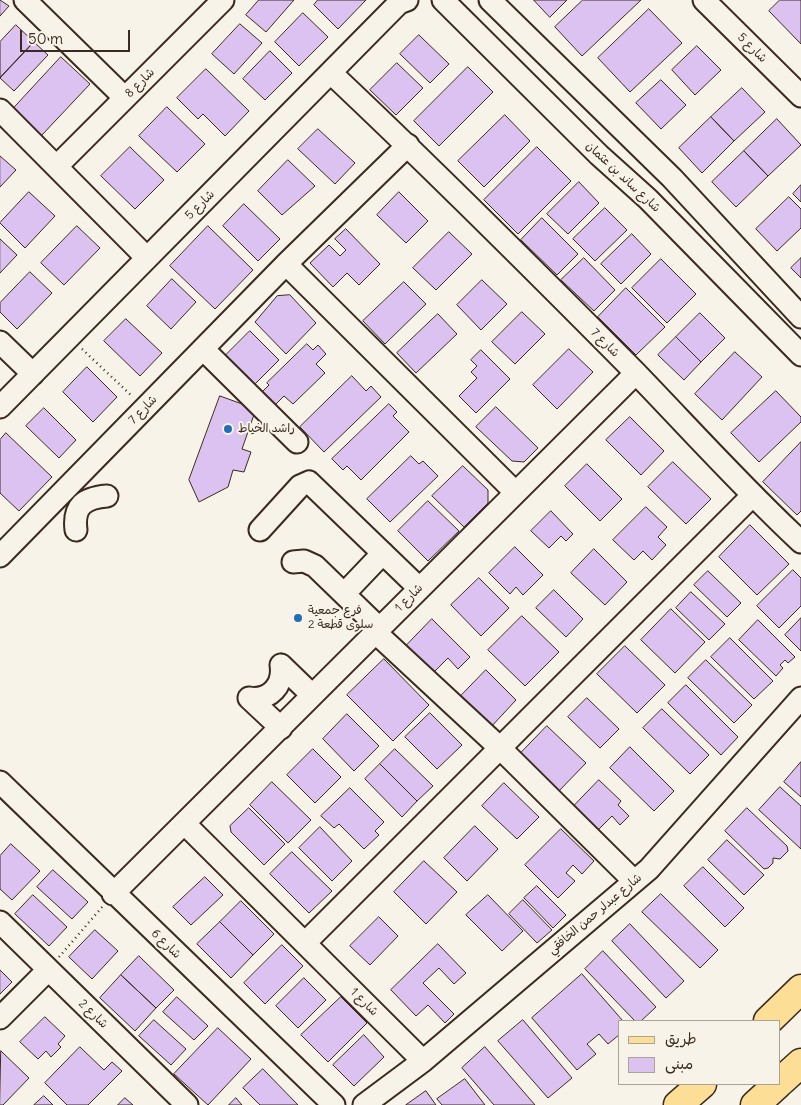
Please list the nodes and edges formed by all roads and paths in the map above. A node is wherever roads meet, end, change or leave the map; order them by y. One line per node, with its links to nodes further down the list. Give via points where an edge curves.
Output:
1 (25, 0): 9 (street)
2 (223, 0): 9 (street, شارع 8)
3 (442, 0): 13 (street, شارع ساند بن عثمان)
4 (490, 0): 11 (street)
5 (704, 0): 8 (street, شارع 5)
6 (402, 1): 7 (street, شارع 5)
7 (331, 73): 12 (street, شارع 7); 17 (street, شارع 5)
8 (801, 96)
9 (125, 98): 14 (street, شارع 8)
10 (0, 110): 14 (street)
11 (624, 132): 13 (street, via 622,145 612,153); 15 (street)
12 (408, 145): 18 (street, شارع 7); 24 (street, شارع 7)
13 (598, 155): 16 (street, شارع ساند بن عثمان)
14 (57, 166): 17 (street)
15 (672, 178): 16 (street, via 659,180 650,188); 19 (street)
16 (648, 199): 23 (street, شارع ساند بن عثمان)
17 (147, 258): 20 (street, شارع 5)
18 (286, 264): 22 (street, شارع 7); 30 (street)
19 (801, 317)
20 (70, 337): 25 (street, شارع 5); 27 (path)
21 (0, 342): 25 (street)
22 (203, 349): 27 (street, شارع 7); 28 (street)
23 (801, 355)
24 (636, 373): 30 (street, شارع 1); 31 (street, شارع 7)
25 (33, 374): 26 (street, شارع 5)
26 (0, 407)
27 (144, 408): 29 (street, شارع 7)
28 (297, 442)
29 (82, 472): 32 (street, شارع 7); 32 (street, via 107,496 83,503 75,516 76,530)
30 (515, 492): 38 (street, شارع 1)
31 (752, 496): 34 (street, شارع 7); 44 (street)
32 (50, 505): 36 (street, شارع 7)
33 (260, 530): 35 (street, via 300,486 309,482)
34 (801, 542)
35 (383, 553): 38 (street); 39 (street)
36 (0, 556)
37 (293, 562): 39 (street, via 309,562)
38 (419, 588): 40 (street, شارع 1)
39 (344, 594): 40 (street)
40 (377, 630): 41 (street, شارع 1); 44 (street)
41 (312, 696): 43 (street, شارع 1); 43 (street, via 282,666 282,679 276,688 262,698 249,698)
42 (801, 698): 47 (street, شارع عبدلر حمن الخافقي)
43 (280, 728): 46 (street, شارع 1)
44 (500, 748): 47 (street); 50 (street)
45 (0, 782): 48 (street, شارع 6)
46 (185, 824): 48 (street, شارع 1); 50 (street, شارع 1)
47 (634, 881): 55 (street, شارع عبدلر حمن الخافقي)
48 (113, 894): 51 (path); 59 (street, شارع 6)
49 (0, 922): 51 (street, شارع 2)
50 (305, 943): 55 (street, شارع 1)
51 (48, 970): 53 (street); 58 (street, شارع 2)
52 (801, 989): 54 (main road)
53 (0, 1018)
54 (769, 1020)
55 (423, 1061): 60 (street, شارع عبدلر حمن الخافقي)
56 (701, 1085): 61 (main road)
57 (779, 1085): 62 (main road)
58 (187, 1105)
59 (334, 1105)
60 (364, 1105)
61 (678, 1105)
62 (755, 1105)

